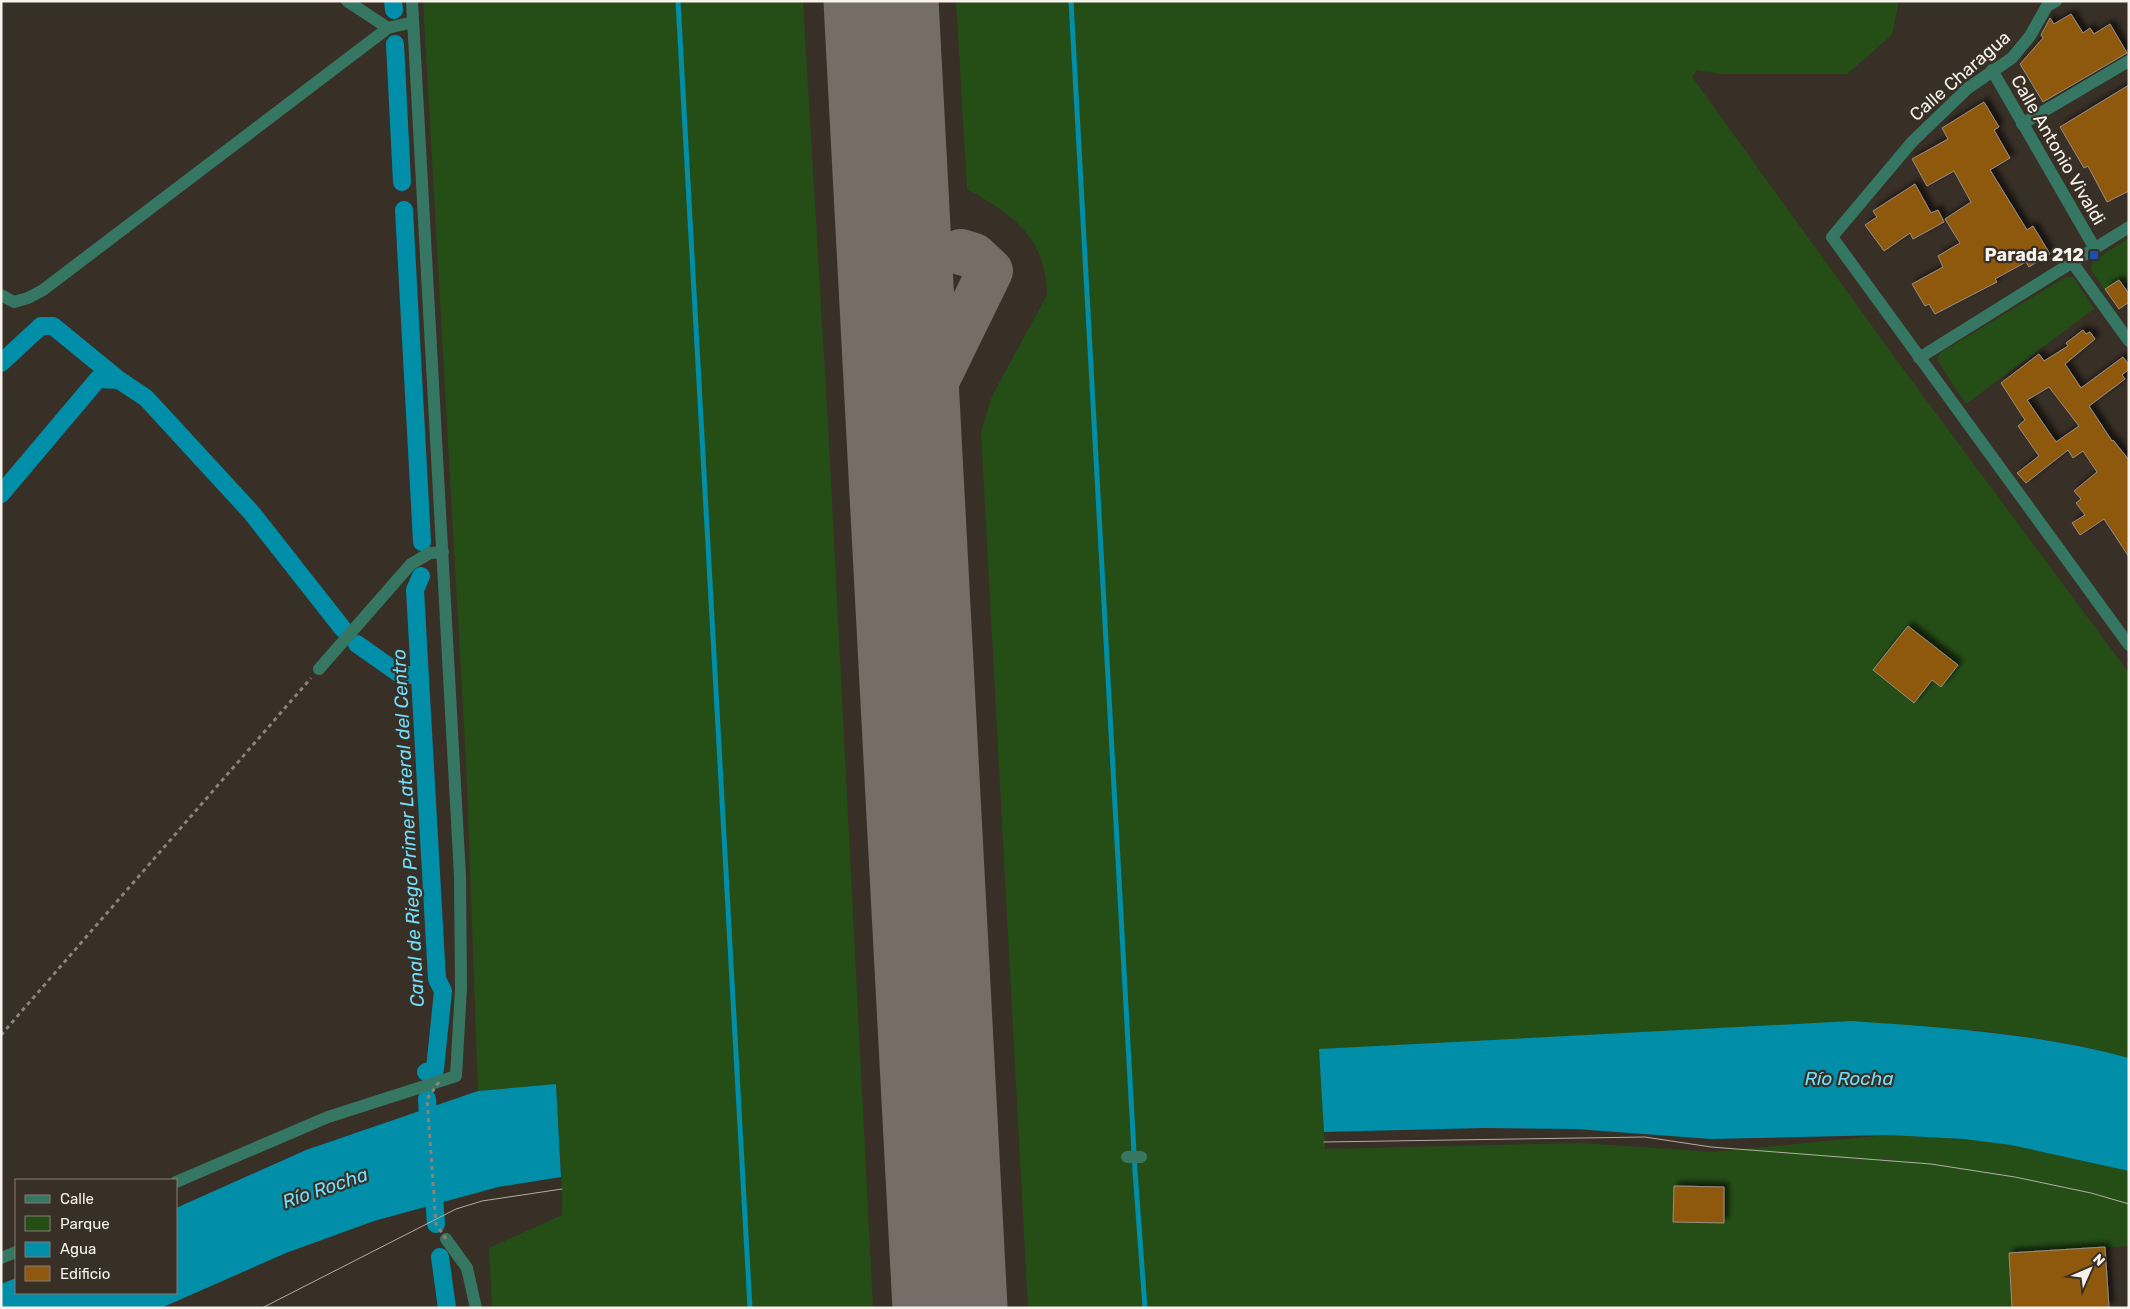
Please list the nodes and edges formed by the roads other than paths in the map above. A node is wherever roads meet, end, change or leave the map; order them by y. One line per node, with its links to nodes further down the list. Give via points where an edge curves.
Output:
1 (347, 1): 5 (street)
2 (412, 1): 4 (street)
3 (2051, 4): 7 (street, Calle Charagua, via 2012,58)
4 (413, 22): 5 (street); 15 (street)
5 (388, 28): 12 (street, via 43,290 14,302)
6 (2129, 61): 8 (street)
7 (1992, 70): 8 (street, Calle Antonio Vivaldi); 14 (street, Calle Charagua, via 1968,88 1912,142 1832,237)
8 (2022, 124): 10 (street, Calle Antonio Vivaldi)
9 (2129, 227): 10 (street)
10 (2094, 247): 11 (street)
11 (2072, 262): 13 (street); 14 (street)
12 (1, 295)
13 (2129, 340)
14 (1919, 358): 16 (street)
15 (443, 552): 17 (street, via 430,553 411,564); 20 (street, via 460,876 461,988 456,1076 328,1117)
16 (2129, 645)
17 (319, 669)
18 (1127, 1157): 19 (street)
19 (1141, 1157)
20 (178, 1181)
21 (446, 1239): 24 (street, via 467,1268)
22 (15, 1252): 23 (street)
23 (1, 1258)
24 (476, 1308)

